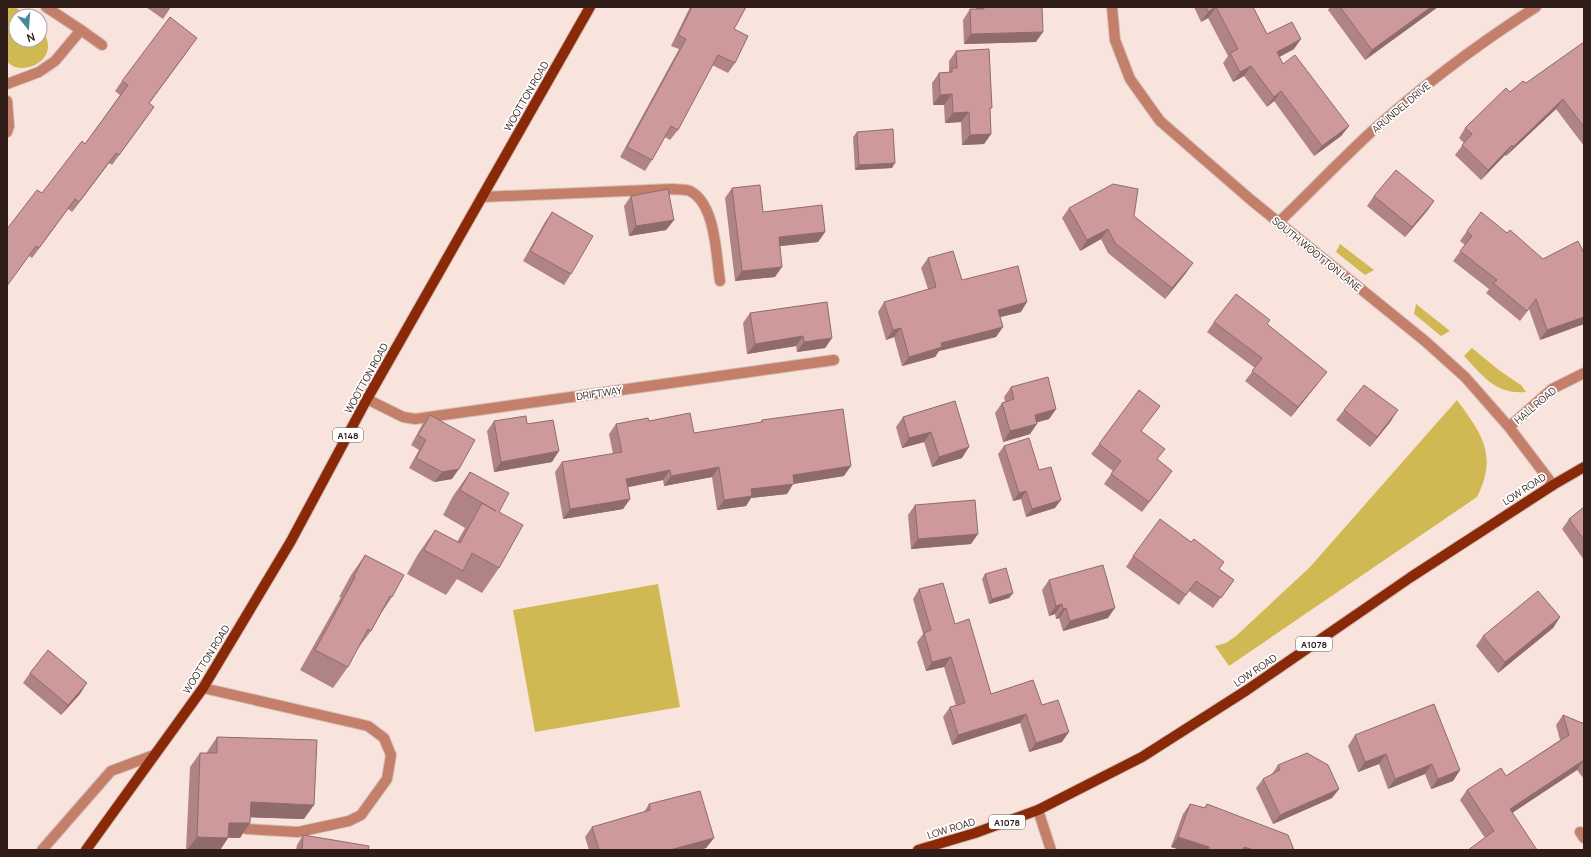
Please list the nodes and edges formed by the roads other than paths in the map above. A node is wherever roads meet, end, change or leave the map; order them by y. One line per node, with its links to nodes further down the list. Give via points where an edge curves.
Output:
1 (46, 7): 5 (street)
2 (590, 7): 10 (main road, WOOTTON ROAD / A148)
3 (1112, 7): 11 (street, SOUTH WOOTTON LANE, via 1115,40 1130,79 1160,121)
4 (1536, 7): 11 (street, ARUNDEL DRIVE, via 1431,82 1370,133)
5 (81, 30): 6 (street); 7 (street, via 55,61 39,72)
6 (102, 45)
7 (7, 84)
8 (7, 101): 9 (street)
9 (7, 132)
10 (482, 197): 12 (street, via 689,190 698,197 710,216); 15 (main road, WOOTTON ROAD / A148)
11 (1279, 222): 16 (street, SOUTH WOOTTON LANE, via 1465,377)
12 (720, 282)
13 (834, 360): 15 (street, DRIFTWAY, via 415,419 403,417)
14 (1584, 373): 16 (street, HALL ROAD, via 1552,388)
15 (367, 400): 19 (main road, WOOTTON ROAD / A148, via 290,542)
16 (1509, 428): 18 (street, SOUTH WOOTTON LANE)
17 (1584, 467): 18 (main road, LOW ROAD / A1078)
18 (1553, 485): 21 (main road, LOW ROAD / A1078, via 1142,758)
19 (203, 688): 20 (main road, WOOTTON ROAD / A148); 22 (street, via 368,726 384,738 391,755 387,779 361,815 349,821 298,832)
20 (154, 755): 23 (street, via 111,771); 24 (main road, WOOTTON ROAD / A148)
21 (1038, 810): 25 (main road, LOW ROAD / A1078); 26 (street)
22 (247, 829)
23 (42, 850)
24 (86, 850)
25 (918, 850)
26 (1050, 850)

